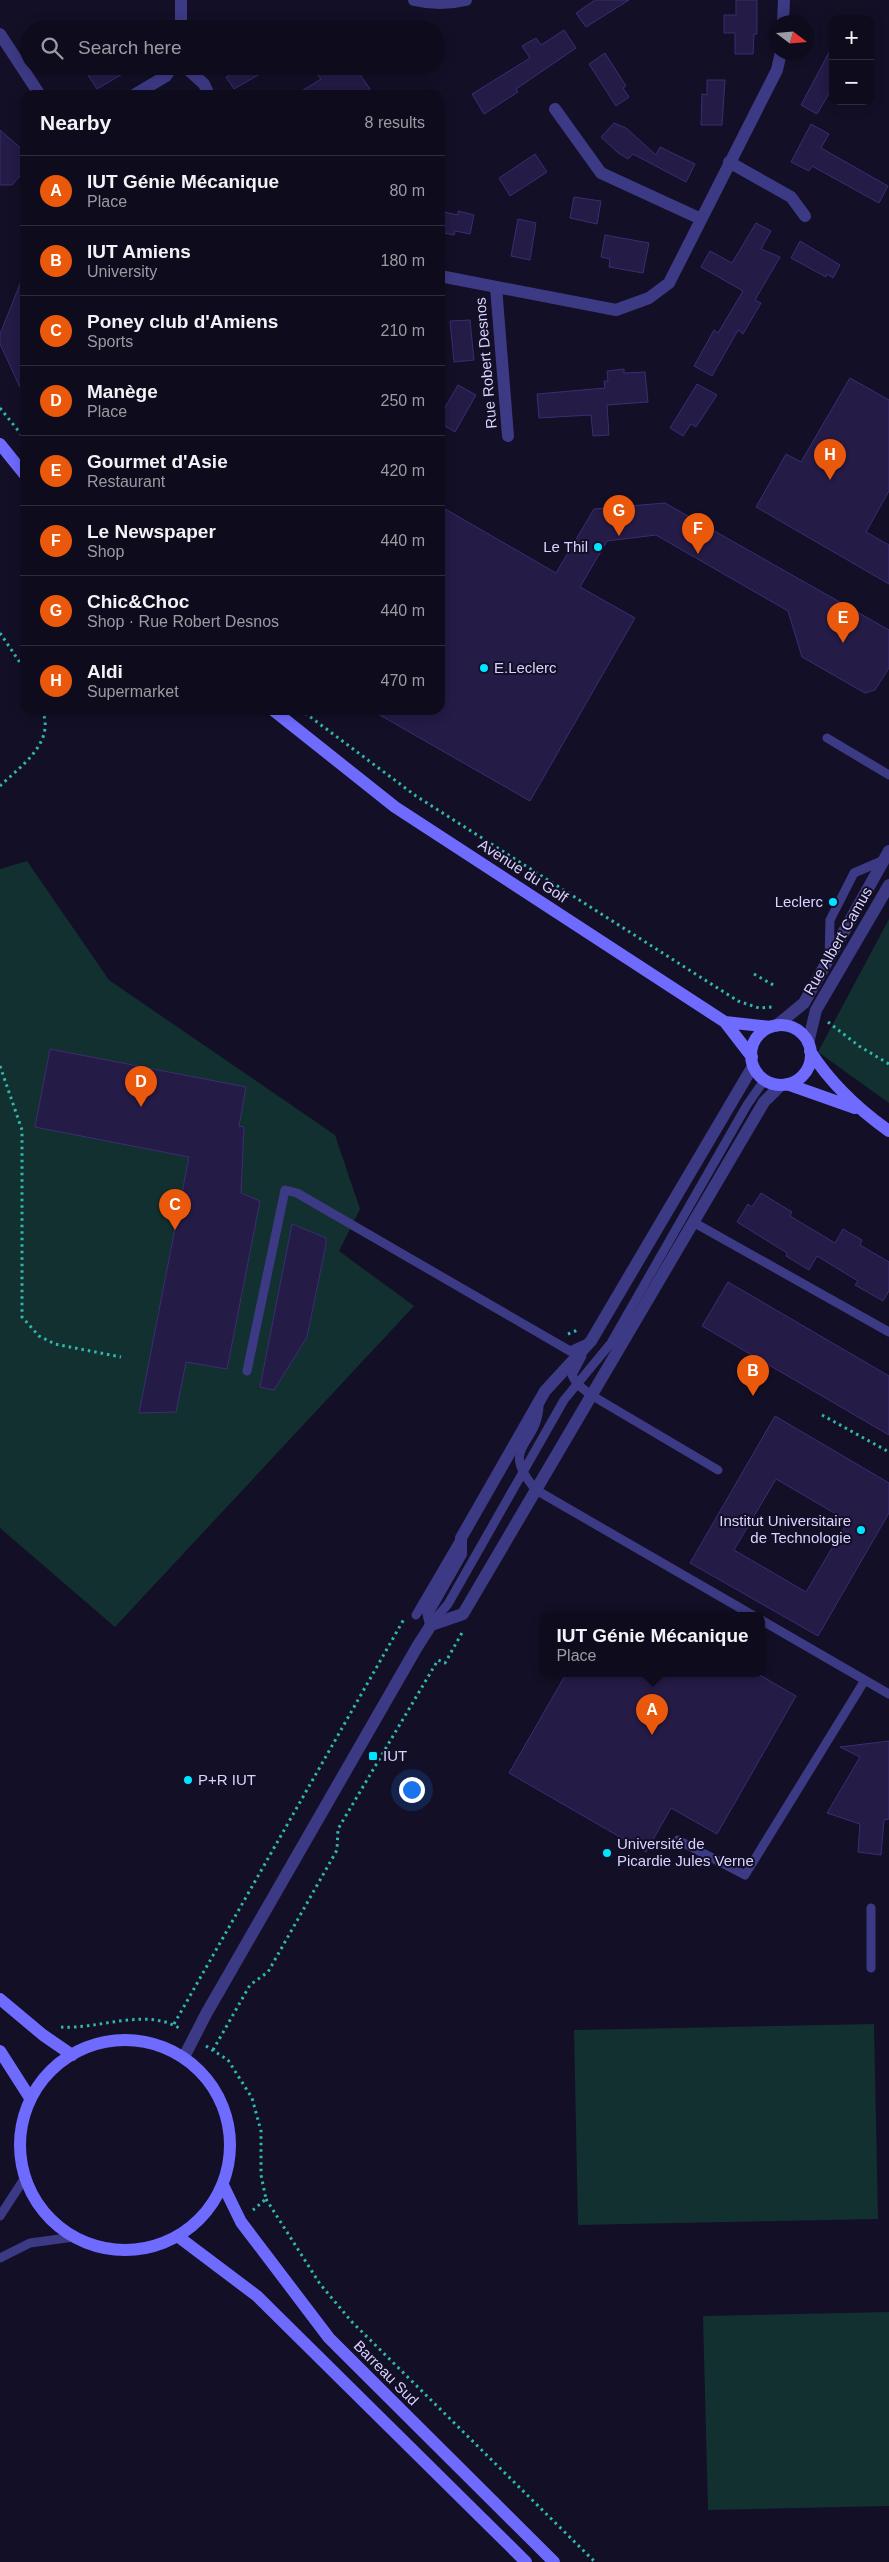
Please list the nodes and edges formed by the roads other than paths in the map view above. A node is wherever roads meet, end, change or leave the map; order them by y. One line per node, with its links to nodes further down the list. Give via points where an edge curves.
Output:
1 (181, 0): 6 (street)
2 (414, 0): 3 (street, via 440,3)
3 (466, 0)
4 (784, 0): 5 (street)
5 (784, 15)
6 (181, 20)
7 (0, 34): 9 (street)
8 (779, 60): 17 (street, Rue Robert Desnos)
9 (20, 64)
10 (27, 75): 13 (street)
11 (167, 75): 14 (street)
12 (194, 75): 15 (street)
13 (37, 90)
14 (142, 90)
15 (207, 90)
16 (555, 109): 19 (street, via 601,173)
17 (729, 162): 18 (street, via 791,197); 19 (street, Rue Robert Desnos)
18 (805, 216)
19 (701, 219): 21 (street, Rue Robert Desnos, via 669,283 649,298 616,310)
20 (445, 277): 21 (street, Rue Robert Desnos)
21 (496, 287): 22 (street, Rue Robert Desnos)
22 (508, 436)
23 (0, 444): 24 (main road)
24 (20, 469)
25 (279, 715): 31 (main road, Avenue du Golf, via 395,807)
26 (827, 738): 27 (lane)
27 (889, 775)
28 (887, 856): 30 (street, Rue Albert Camus); 30 (lane, via 854,874 830,920)
29 (889, 885): 33 (street, Rue Albert Camus, via 816,1010)
30 (830, 960): 32 (street, Rue Albert Camus, via 804,1003)
31 (725, 1022): 32 (main road, Avenue du Golf); 34 (main road)
32 (773, 1026): 33 (main road, via 791,1027 798,1031); 34 (main road, via 756,1039)
33 (809, 1047): 36 (main road, via 810,1062 805,1072 797,1080); 37 (main road)
34 (752, 1061): 35 (main road); 41 (street)
35 (764, 1079): 36 (main road); 43 (lane, via 611,1343)
36 (784, 1084): 37 (main road); 39 (street, via 764,1102)
37 (860, 1110): 38 (main road)
38 (889, 1131)
39 (693, 1222): 40 (lane); 44 (street)
40 (889, 1332)
41 (591, 1341): 42 (lane, via 570,1351 297,1193 285,1190); 43 (lane, via 572,1374); 45 (street, via 545,1391)
42 (247, 1371)
43 (577, 1384): 44 (lane); 47 (lane)
44 (592, 1395): 46 (lane); 48 (street)
45 (539, 1402): 47 (lane, via 538,1416 518,1456); 49 (street)
46 (718, 1470)
47 (521, 1473): 48 (lane); 53 (lane, via 448,1604)
48 (536, 1490): 50 (lane); 53 (street, via 463,1614)
49 (461, 1538): 51 (lane); 53 (street, via 461,1554 428,1612)
50 (747, 1612)
51 (416, 1615)
52 (765, 1622): 54 (lane)
53 (431, 1625): 62 (street)
54 (865, 1680): 55 (lane); 56 (lane, via 746,1875)
55 (889, 1694)
56 (678, 1840)
57 (870, 1908): 58 (lane)
58 (871, 1968)
59 (0, 1999): 61 (main road)
60 (0, 2051): 63 (main road)
61 (72, 2055): 62 (main road, via 106,2042 136,2042 165,2048); 63 (main road, via 51,2071)
62 (184, 2057): 65 (main road, via 203,2074 223,2108 229,2130 230,2155)
63 (30, 2098): 64 (main road, via 21,2145)
64 (24, 2179): 66 (lane); 67 (main road, via 45,2214)
65 (223, 2185): 68 (main road, via 203,2216); 71 (main road, Barreau Sud, via 241,2222 329,2338)
66 (0, 2216)
67 (74, 2237): 68 (main road, via 108,2248 149,2247); 69 (lane, via 30,2243)
68 (180, 2238): 70 (main road, via 256,2296)
69 (0, 2258)
70 (526, 2562)
71 (554, 2562)

